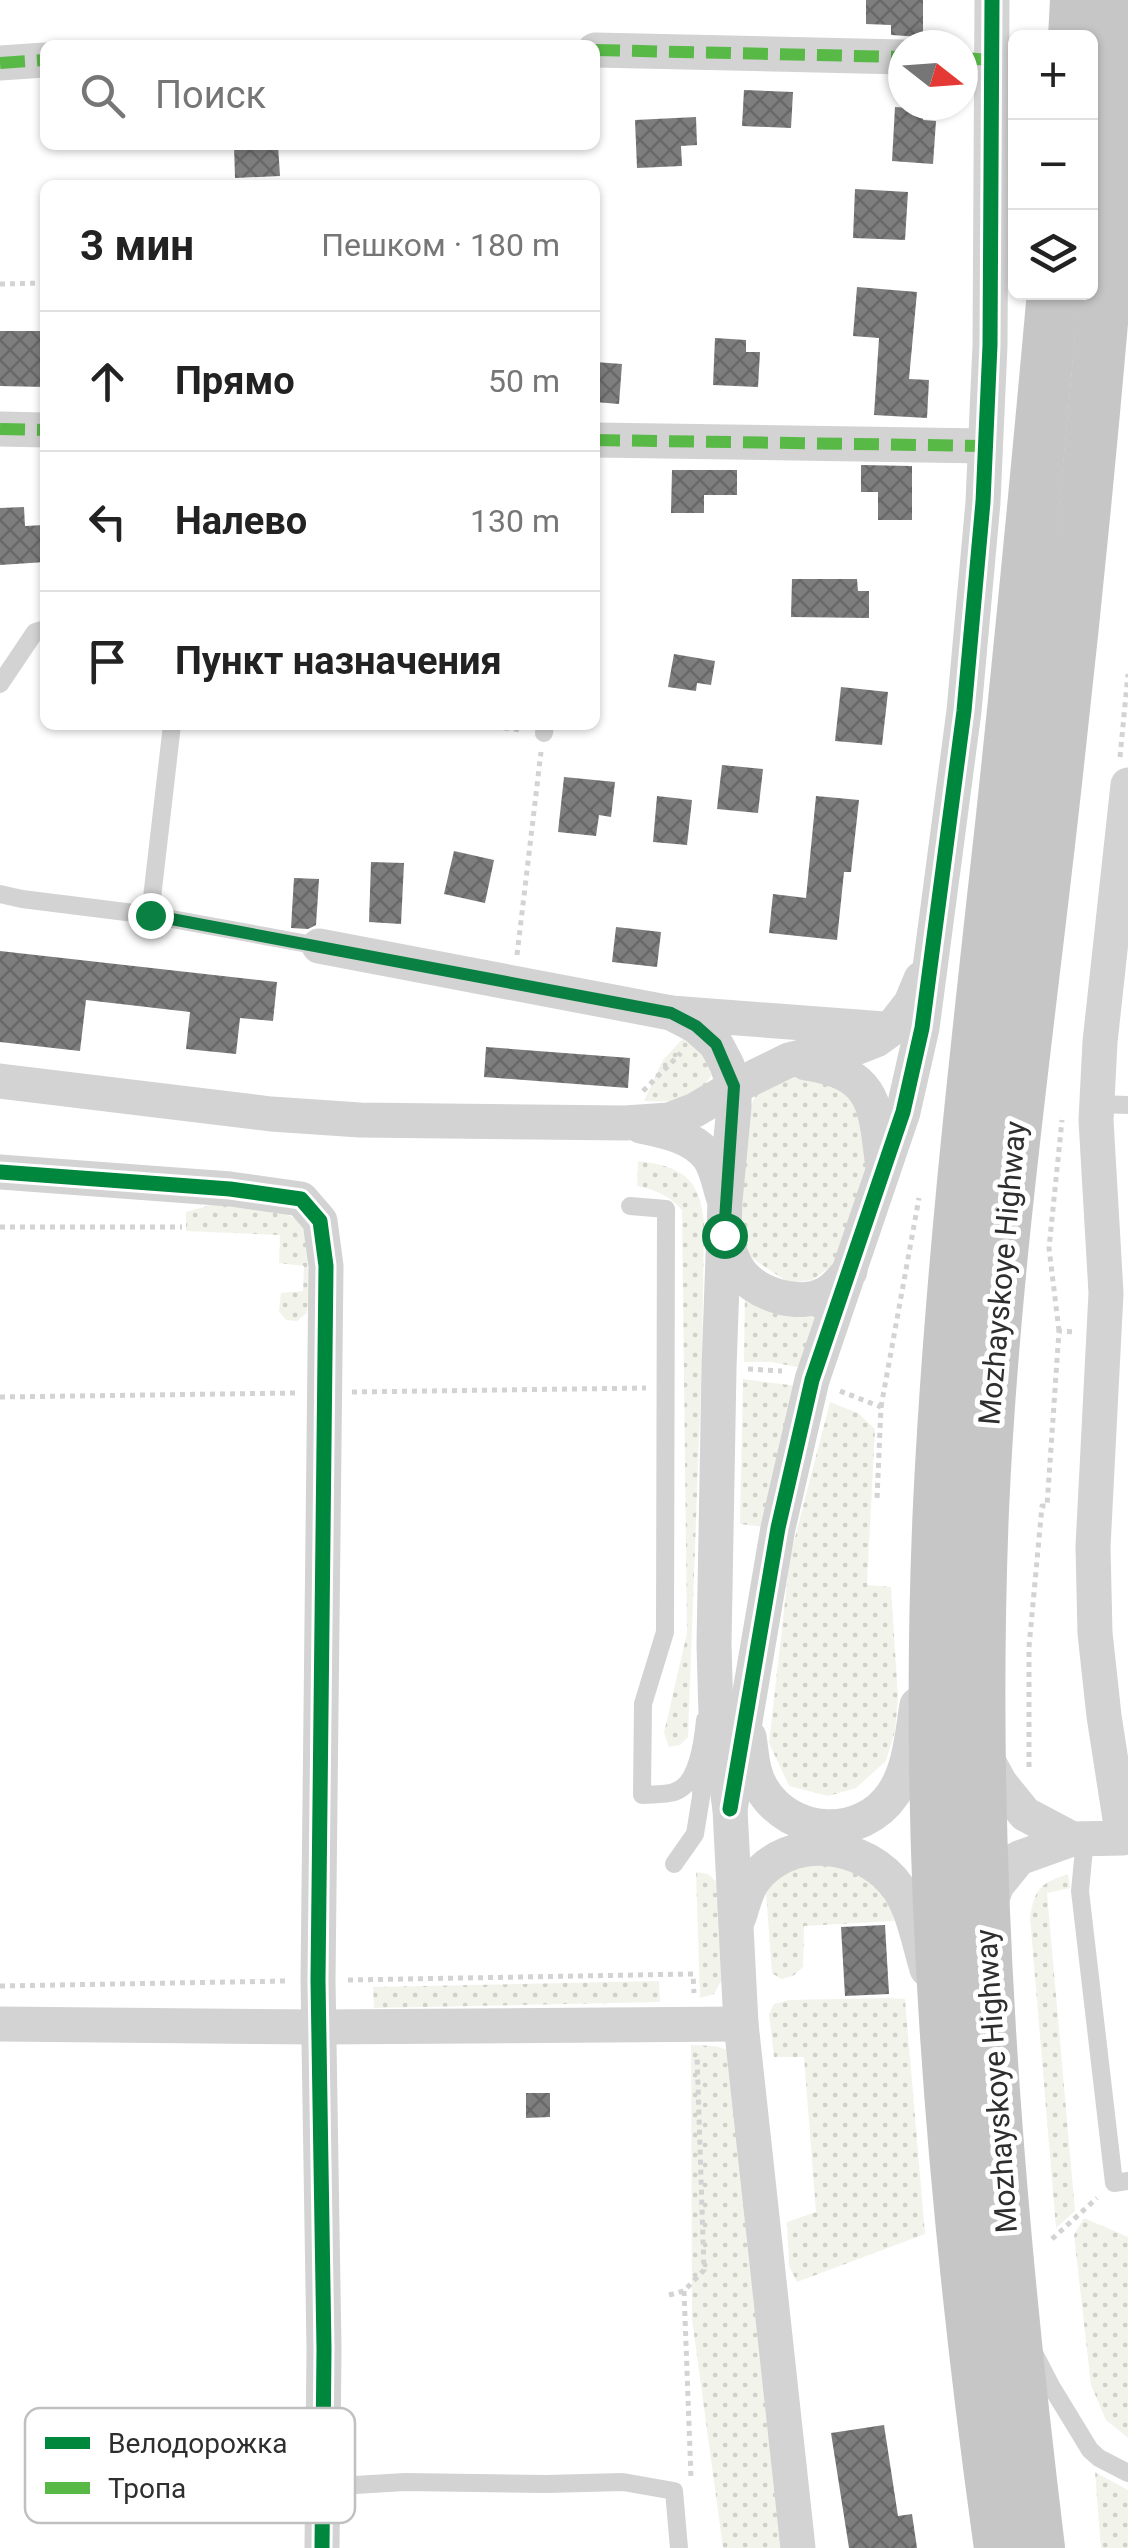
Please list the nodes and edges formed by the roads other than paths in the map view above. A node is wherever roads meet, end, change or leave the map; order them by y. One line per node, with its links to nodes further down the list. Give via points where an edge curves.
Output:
1 (992, 0): 6 (street)
2 (1076, 0): 4 (main road)
3 (1127, 0): 39 (main road, Mozhayskoye Highway, via 1060,754 993,1342)
4 (1074, 30)
5 (600, 50): 7 (street)
6 (978, 55)
7 (888, 57)
8 (40, 60): 9 (street)
9 (0, 63)
10 (978, 81): 15 (street, via 990,345)
11 (1052, 300): 36 (main road, Mozhayskoye Highway, via 962,1188)
12 (0, 429): 13 (street)
13 (40, 430)
14 (600, 440): 15 (street)
15 (986, 446): 23 (street, via 964,711)
16 (40, 631): 17 (lane)
17 (0, 684)
18 (171, 730): 21 (lane)
19 (1128, 785): 29 (street, via 1100,1042)
20 (0, 894): 21 (lane)
21 (150, 915): 22 (lane)
22 (318, 946): 24 (street)
23 (930, 955): 25 (street, via 911,1002); 32 (street, via 922,1028)
24 (671, 1013): 25 (street); 28 (street, via 716,1044)
25 (890, 1030): 26 (street, via 853,1049)
26 (789, 1060): 28 (street); 32 (street, via 834,1067 855,1078 870,1098)
27 (0, 1081): 30 (street, via 360,1120)
28 (734, 1086): 30 (street, via 669,1120); 34 (street)
29 (1113, 1104): 43 (street, via 1093,1547 1104,1716)
30 (625, 1123): 34 (street, via 670,1132 710,1158)
31 (0, 1172): 50 (street, via 301,1199 320,1221 326,1266)
32 (884, 1174): 35 (street)
33 (630, 1206): 40 (lane, via 666,1209 665,1632 643,1704 642,1795 677,1792)
34 (724, 1218): 35 (street, via 738,1269 773,1295 812,1298); 37 (street)
35 (850, 1271): 38 (street, via 812,1380)
36 (936, 1601): 38 (street, via 906,1763 878,1811 843,1826 788,1816 754,1772); 47 (main road, Mozhayskoye Highway)
37 (714, 1645): 40 (lane); 41 (street)
38 (746, 1712): 41 (street)
39 (980, 1747): 42 (street, via 1025,1814); 45 (main road, Mozhayskoye Highway)
40 (702, 1749): 44 (lane, via 695,1834)
41 (730, 1809): 46 (street)
42 (1079, 1839): 43 (street); 45 (street, via 1019,1858 997,1885); 51 (lane, via 1080,1892)
43 (1126, 1839)
44 (674, 1864)
45 (984, 1919): 52 (main road, Mozhayskoye Highway)
46 (736, 1922): 47 (street, via 752,1882 786,1856 831,1848 870,1860 900,1891); 49 (street)
47 (943, 2020): 58 (main road, Mozhayskoye Highway, via 965,2274)
48 (0, 2024): 50 (street)
49 (741, 2024): 50 (street); 57 (street)
50 (318, 2027): 53 (street)
51 (1121, 2182)
52 (1013, 2310): 54 (lane, via 1090,2450); 59 (main road, Mozhayskoye Highway)
53 (323, 2408)
54 (1128, 2473)
55 (355, 2485): 56 (lane, via 623,2482 674,2491)
56 (680, 2548)
57 (798, 2548)
58 (1000, 2548)
59 (1039, 2548)

